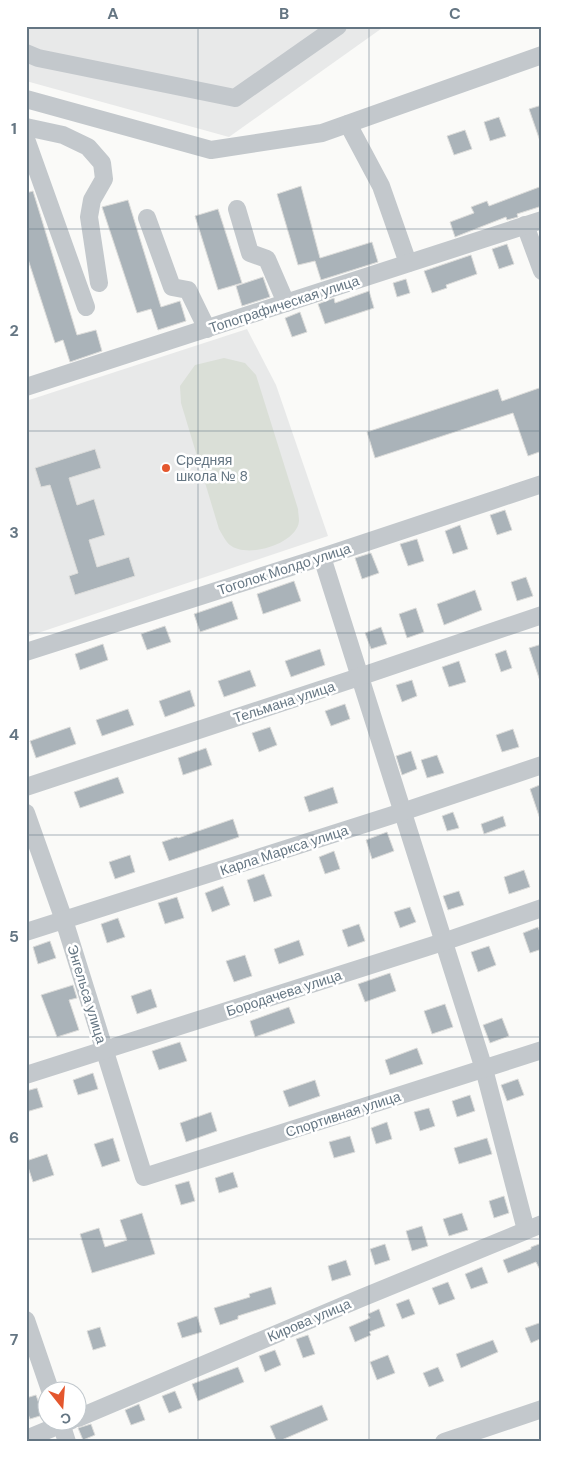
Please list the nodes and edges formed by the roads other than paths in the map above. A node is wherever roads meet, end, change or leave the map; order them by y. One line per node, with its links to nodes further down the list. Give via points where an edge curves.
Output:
1 (338, 26): 2 (street, via 235,98)
2 (26, 53)
3 (542, 55): 5 (street)
4 (26, 99): 5 (street, via 211,150 322,133)
5 (348, 124): 11 (street, via 381,186)
6 (26, 127): 13 (street, via 63,135 88,147 102,162 104,179 92,200 89,217)
7 (26, 139): 15 (street)
8 (237, 209): 14 (street, via 250,253 267,259)
9 (146, 218): 16 (street, via 172,287 188,290)
10 (534, 222): 11 (street, Топографическая улица); 12 (street)
11 (408, 263): 14 (street, Топографическая улица)
12 (542, 270)
13 (99, 284)
14 (286, 303): 16 (street, Топографическая улица)
15 (86, 306)
16 (207, 328): 17 (street, Топографическая улица)
17 (26, 387)
18 (542, 484): 19 (street, Тоголок Молдо улица)
19 (322, 557): 21 (street, Тоголок Молдо улица); 22 (street)
20 (542, 614): 22 (street, Тельмана улица)
21 (26, 652)
22 (359, 677): 24 (street, Тельмана улица); 25 (street)
23 (542, 765): 25 (street, Карла Маркса улица)
24 (26, 787)
25 (402, 812): 28 (street, Карла Маркса улица); 30 (street)
26 (26, 813): 28 (street, Энгельса улица)
27 (542, 908): 30 (street, Бородачева улица)
28 (64, 920): 29 (street, Карла Маркса улица); 31 (street, Энгельса улица)
29 (26, 932)
30 (443, 942): 31 (street, Бородачева улица); 33 (street)
31 (104, 1050): 34 (street, Бородачева улица); 35 (street, Энгельса улица)
32 (542, 1050): 33 (street, Спортивная улица)
33 (484, 1069): 35 (street, Спортивная улица); 36 (street)
34 (26, 1075)
35 (144, 1176)
36 (534, 1227): 40 (street, Кирова улица)
37 (26, 1320): 38 (street)
38 (47, 1380)
39 (542, 1409): 43 (street)
40 (88, 1414)
41 (55, 1430): 42 (street)
42 (26, 1439)
43 (444, 1442)

